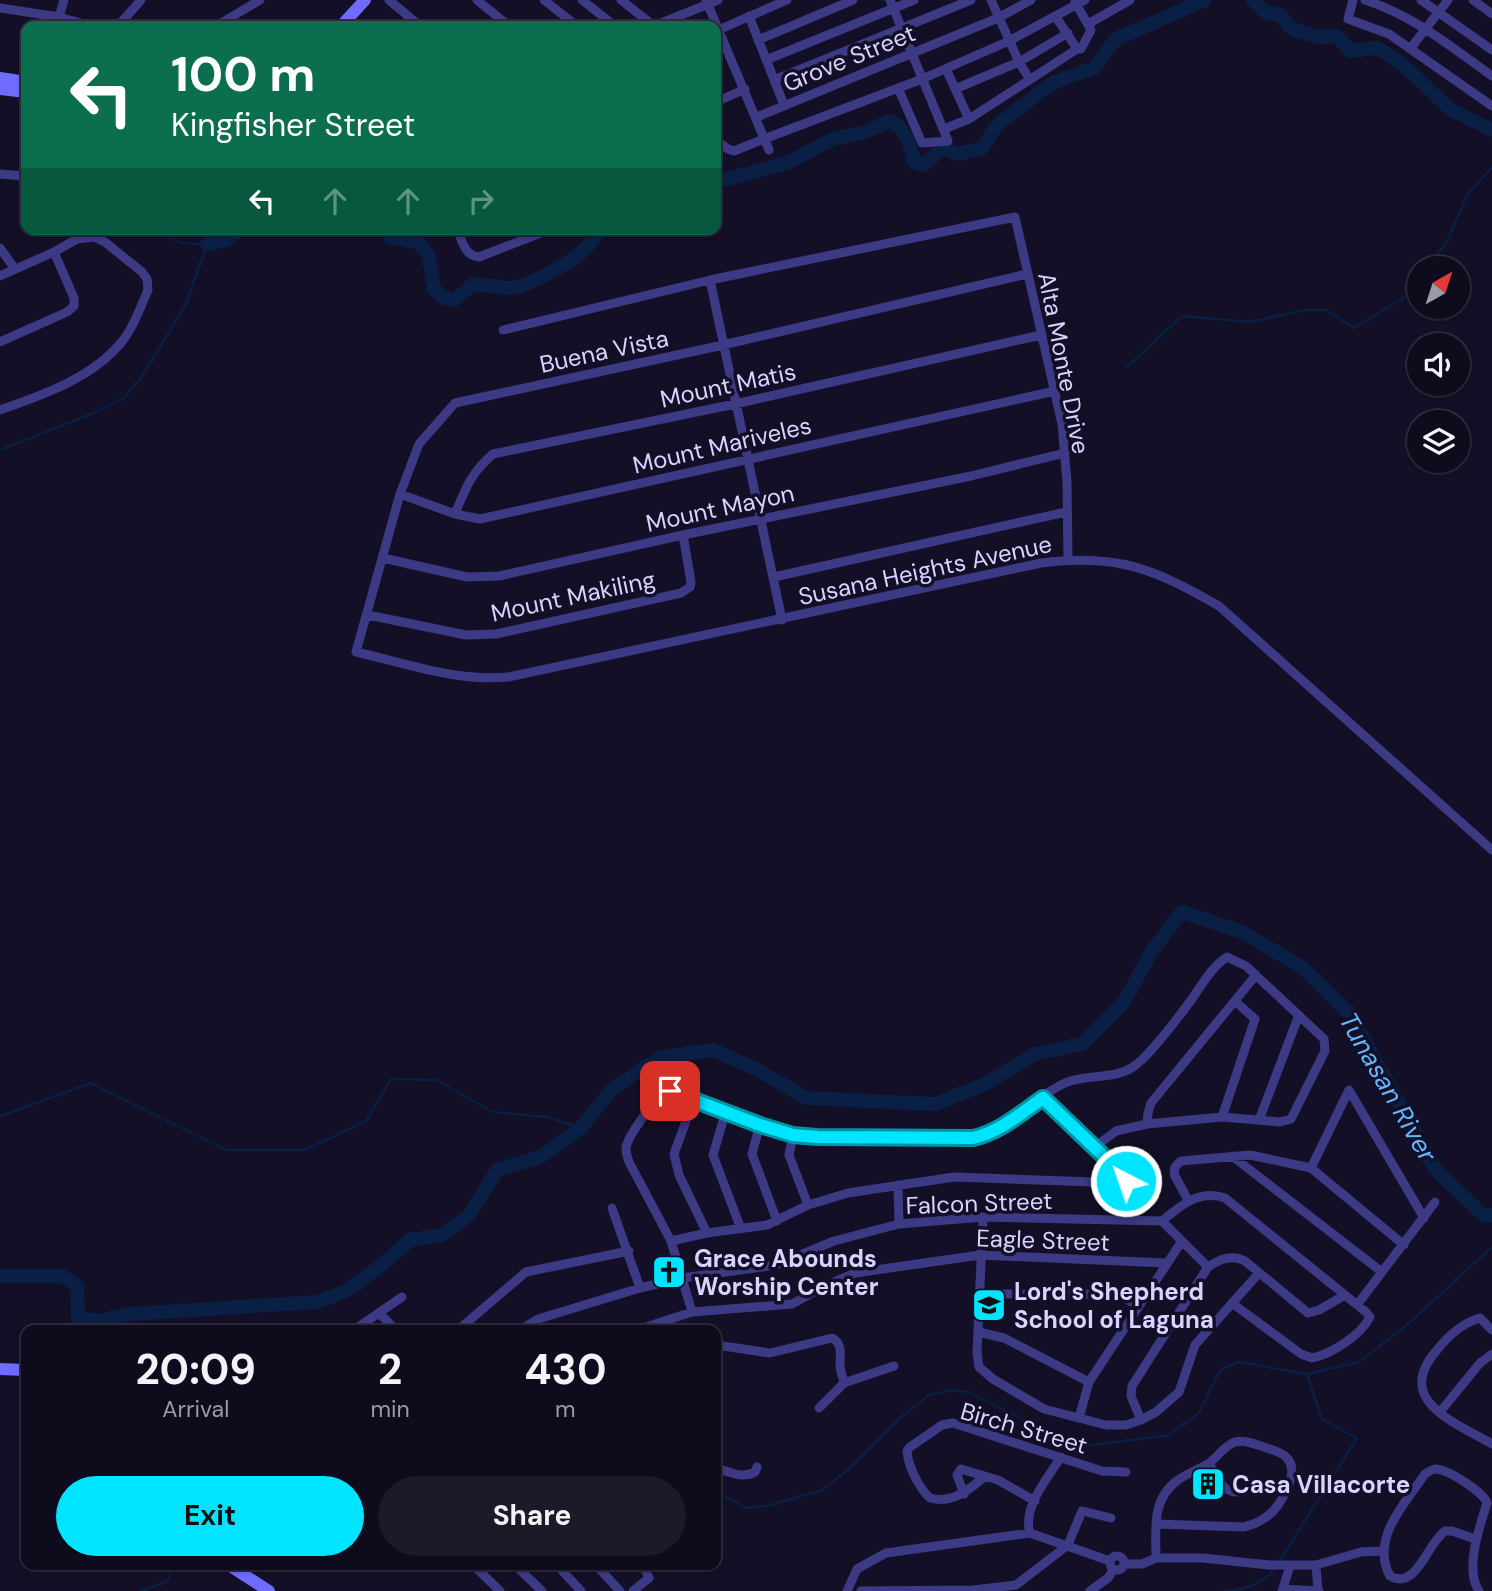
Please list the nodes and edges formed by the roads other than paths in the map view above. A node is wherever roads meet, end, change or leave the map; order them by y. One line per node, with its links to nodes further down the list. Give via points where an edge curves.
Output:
1 (64, 0): 30 (street)
2 (141, 0): 34 (street)
3 (260, 0): 35 (street)
4 (365, 0): 36 (street)
5 (388, 0): 37 (street)
6 (477, 0): 38 (street)
7 (582, 0): 40 (street)
8 (621, 0): 41 (street)
9 (718, 0): 23 (street)
10 (787, 0): 29 (street)
11 (853, 0): 50 (street)
12 (914, 0): 25 (street)
13 (971, 0): 47 (street)
14 (991, 0): 32 (street)
15 (1031, 0): 32 (street, Grove Street)
16 (1130, 0): 44 (street)
17 (1353, 0): 53 (street, via 1348,19 1389,34)
18 (1365, 0): 46 (street)
19 (1421, 0): 27 (street)
20 (1448, 0): 27 (street)
21 (1474, 0): 28 (street)
22 (546, 1): 39 (street)
23 (707, 2): 42 (street); 43 (street)
24 (1078, 2): 31 (street); 44 (street)
25 (892, 4): 47 (street); 56 (street)
26 (0, 8): 30 (street)
27 (1440, 12): 46 (street); 54 (street)
28 (1492, 14)
29 (748, 16): 45 (street); 50 (street)
30 (59, 17): 33 (street)
31 (1056, 17): 48 (street); 51 (street)
32 (998, 18): 51 (street); 55 (street, Grove Street)
33 (73, 21)
34 (122, 21)
35 (224, 21)
36 (346, 21)
37 (414, 21)
38 (503, 21)
39 (570, 21)
40 (609, 21)
41 (648, 21)
42 (665, 21)
43 (714, 21)
44 (1088, 24): 52 (street, via 1091,32)
45 (721, 28)
46 (1426, 28): 53 (street); 59 (street)
47 (901, 30): 55 (street); 62 (street)
48 (1068, 33): 52 (street); 57 (street)
49 (721, 39): 67 (street)
50 (758, 40): 56 (street)
51 (1009, 41): 57 (street); 58 (street)
52 (1077, 49): 63 (street)
53 (1410, 49): 72 (street)
54 (1492, 50)
55 (911, 53): 61 (street); 71 (street, Grove Street)
56 (766, 60): 62 (street)
57 (1019, 62): 63 (street); 68 (street)
58 (946, 69): 61 (street); 68 (street)
59 (1492, 76)
60 (0, 78): 64 (street)
61 (922, 79): 65 (street); 75 (street)
62 (774, 80): 71 (street)
63 (1030, 80): 74 (street)
64 (21, 81)
65 (898, 88): 75 (street, via 922,143 948,141); 76 (street)
66 (0, 89): 69 (street)
67 (744, 89): 70 (street); 73 (street)
68 (955, 89): 74 (street)
69 (21, 91)
70 (721, 100)
71 (784, 105): 73 (street, Grove Street)
72 (1492, 106)
73 (757, 117): 76 (street)
74 (969, 119): 75 (street)
75 (944, 130)
76 (764, 139): 77 (street, via 734,150); 78 (street)
77 (721, 144)
78 (769, 150)
79 (0, 174): 80 (street)
80 (21, 176)
81 (75, 235): 84 (street)
82 (459, 235): 83 (street, via 466,251 479,257)
83 (536, 235)
84 (77, 239): 86 (street); 97 (street, via 94,237 105,242 142,272 148,290 124,338 107,356 67,383)
85 (0, 248): 87 (street)
86 (54, 252): 87 (street); 93 (street, via 74,306)
87 (15, 269): 89 (street)
88 (1027, 274): 90 (street, Alta Monte Drive, via 1015,217); 92 (street, Alta Monte Drive); 94 (street, Buena Vista)
89 (0, 276)
90 (710, 280): 91 (street); 94 (street)
91 (503, 330)
92 (1041, 335): 95 (street, Alta Monte Drive); 96 (street, Mount Matis)
93 (0, 342)
94 (723, 345): 96 (street); 100 (street, Buena Vista, via 455,403 419,444)
95 (1055, 391): 98 (street, Alta Monte Drive); 99 (street, Mount Mariveles)
96 (735, 404): 99 (street); 102 (street, Mount Matis, via 493,454 467,483)
97 (0, 410)
98 (1065, 453): 101 (street, Alta Monte Drive); 103 (street, Mount Mayon)
99 (748, 459): 102 (street, Mount Mariveles, via 487,518); 103 (street)
100 (400, 494): 102 (street, Mount Mariveles); 105 (street, Buena Vista)
101 (1066, 512): 106 (street, Alta Monte Drive); 107 (street)
102 (455, 514)
103 (760, 519): 104 (street, Mount Mayon); 107 (street)
104 (683, 535): 105 (street, Mount Mayon, via 490,578); 108 (street, Mount Makiling, via 691,582 681,593 496,634 466,635)
105 (383, 558): 108 (street, Buena Vista)
106 (1068, 560): 109 (street, Susana Heights Avenue); 111 (street, Susana Heights Avenue, via 1140,567 1219,606)
107 (774, 577): 109 (street)
108 (368, 615): 110 (street, Buena Vista)
109 (782, 620): 110 (street, Susana Heights Avenue, via 488,679)
110 (356, 652)
111 (1492, 850)
112 (1256, 975): 113 (street); 114 (street); 115 (street, via 1227,957 1217,963 1138,1064 1116,1074 1067,1082)
113 (1236, 1002): 118 (street, via 1255,1020); 120 (street, via 1152,1103)
114 (1298, 1016): 119 (street); 119 (street, via 1324,1039 1326,1047 1291,1119)
115 (1043, 1098): 122 (street, via 987,1135 973,1138); 123 (street)
116 (694, 1099): 117 (street); 139 (street, via 674,1154); 140 (street, via 670,1091 661,1095 625,1150)
117 (726, 1111): 121 (street); 138 (street, via 713,1155)
118 (1222, 1117): 119 (street); 120 (street)
119 (1259, 1120)
120 (1147, 1124): 123 (street, via 1116,1131)
121 (760, 1125): 122 (street); 135 (street, via 752,1154)
122 (793, 1135): 130 (street, via 789,1155)
123 (1095, 1147): 125 (street)
124 (1233, 1156): 126 (street); 128 (street, via 1181,1161 1174,1174); 147 (street)
125 (1116, 1168): 127 (street, via 1093,1182 954,1177); 134 (street, via 1126,1181)
126 (1311, 1168): 133 (street, via 1349,1090); 142 (street)
127 (898, 1185): 130 (street, via 827,1197); 137 (street)
128 (1188, 1200): 136 (street); 152 (street, via 1225,1198)
129 (1435, 1202): 133 (street)
130 (808, 1205): 135 (street)
131 (612, 1208): 143 (street)
132 (983, 1217): 134 (street, Falcon Street); 137 (street, Falcon Street); 144 (street)
133 (1424, 1218): 142 (street)
134 (1129, 1220): 136 (street, Falcon Street)
135 (778, 1221): 138 (street)
136 (1162, 1221): 141 (street)
137 (899, 1224): 149 (street, Falcon Street, via 834,1241 776,1265)
138 (741, 1229): 139 (street)
139 (707, 1233): 140 (street)
140 (671, 1241): 149 (street)
141 (1182, 1241): 145 (street); 146 (street)
142 (1404, 1245): 147 (street)
143 (629, 1251): 150 (street); 161 (street, via 526,1272)
144 (981, 1255): 145 (street, Eagle Street); 151 (street); 157 (street, Eagle Street, via 855,1273 793,1304)
145 (1166, 1264): 156 (street)
146 (1208, 1267): 148 (street, via 1238,1257); 176 (street, via 1132,1386 1131,1396)
147 (1381, 1272): 155 (street)
148 (1259, 1273): 152 (street, via 1308,1313); 154 (street)
149 (682, 1278): 150 (street, Falcon Street); 157 (street)
150 (640, 1288): 162 (street, Falcon Street)
151 (979, 1294): 156 (street, via 1117,1294); 165 (street)
152 (1345, 1295): 155 (street)
153 (402, 1297): 158 (street)
154 (1232, 1303): 155 (street, via 1312,1358 1344,1343 1367,1323 1370,1317); 176 (street, via 1195,1345 1179,1392)
155 (1357, 1305)
156 (1139, 1306): 171 (street)
157 (692, 1312): 163 (street, Eagle Street)
158 (379, 1313): 159 (street); 160 (street)
159 (361, 1325)
160 (391, 1325)
161 (464, 1325)
162 (528, 1325)
163 (652, 1325)
164 (1492, 1330): 174 (street, via 1480,1318 1470,1321 1435,1351 1421,1375 1421,1387 1424,1398)
165 (978, 1332): 171 (street, via 1004,1338); 175 (street, via 979,1367 993,1379 1044,1409)
166 (721, 1346): 172 (street, via 771,1353 832,1338 839,1347)
167 (1492, 1354): 174 (street)
168 (894, 1366): 172 (street)
169 (0, 1369): 170 (street)
170 (21, 1370)
171 (1089, 1382): 175 (street)
172 (844, 1383): 173 (street)
173 (819, 1408)
174 (1440, 1412): 177 (street)
175 (1079, 1418): 176 (street, via 1116,1426)
176 (1141, 1420)
177 (1492, 1444)
178 (1061, 1457): 182 (street, Birch Street, via 1101,1471); 185 (street, Birch Street, via 948,1423 910,1447 907,1456 930,1498); 186 (street)
179 (1209, 1463): 184 (street, via 1225,1489); 188 (street, via 1170,1486 1159,1503); 188 (street, via 1230,1444 1246,1441 1281,1453 1290,1461 1292,1475 1281,1503 1254,1525)
180 (757, 1467): 181 (street, via 751,1475 742,1476)
181 (721, 1470)
182 (1126, 1472)
183 (984, 1477): 185 (street); 185 (street, via 965,1469 958,1471); 186 (street)
184 (1238, 1492)
185 (964, 1494)
186 (1035, 1501): 189 (street, via 1028,1516)
187 (1111, 1518): 191 (street, via 1082,1511)
188 (1156, 1524): 193 (street)
189 (1030, 1533): 191 (street); 212 (street, via 886,1553 857,1569)
190 (1475, 1539): 192 (street, via 1445,1531 1404,1580 1390,1576); 192 (street, via 1485,1497 1437,1469 1425,1474 1390,1526); 216 (street, via 1473,1576)
191 (1068, 1545): 194 (street); 203 (street)
192 (1383, 1551): 196 (street, via 1361,1552)
193 (1156, 1558): 194 (street, via 1124,1564 1117,1556); 195 (street)
194 (1112, 1565): 214 (street, via 1108,1578)
195 (1286, 1565): 196 (street); 205 (street)
196 (1316, 1565): 215 (street)
197 (236, 1570): 206 (street)
198 (478, 1570): 207 (street)
199 (520, 1570): 208 (street)
200 (562, 1570): 209 (street)
201 (601, 1570): 210 (street)
202 (645, 1570): 211 (street, via 649,1578)
203 (1017, 1588): 204 (street)
204 (973, 1590): 213 (street)
205 (1283, 1590): 215 (street)
206 (269, 1591)
207 (500, 1591)
208 (542, 1591)
209 (581, 1591)
210 (620, 1591)
211 (633, 1591)
212 (848, 1591)
213 (861, 1591)
214 (1090, 1591)
215 (1318, 1591)
216 (1479, 1591)

